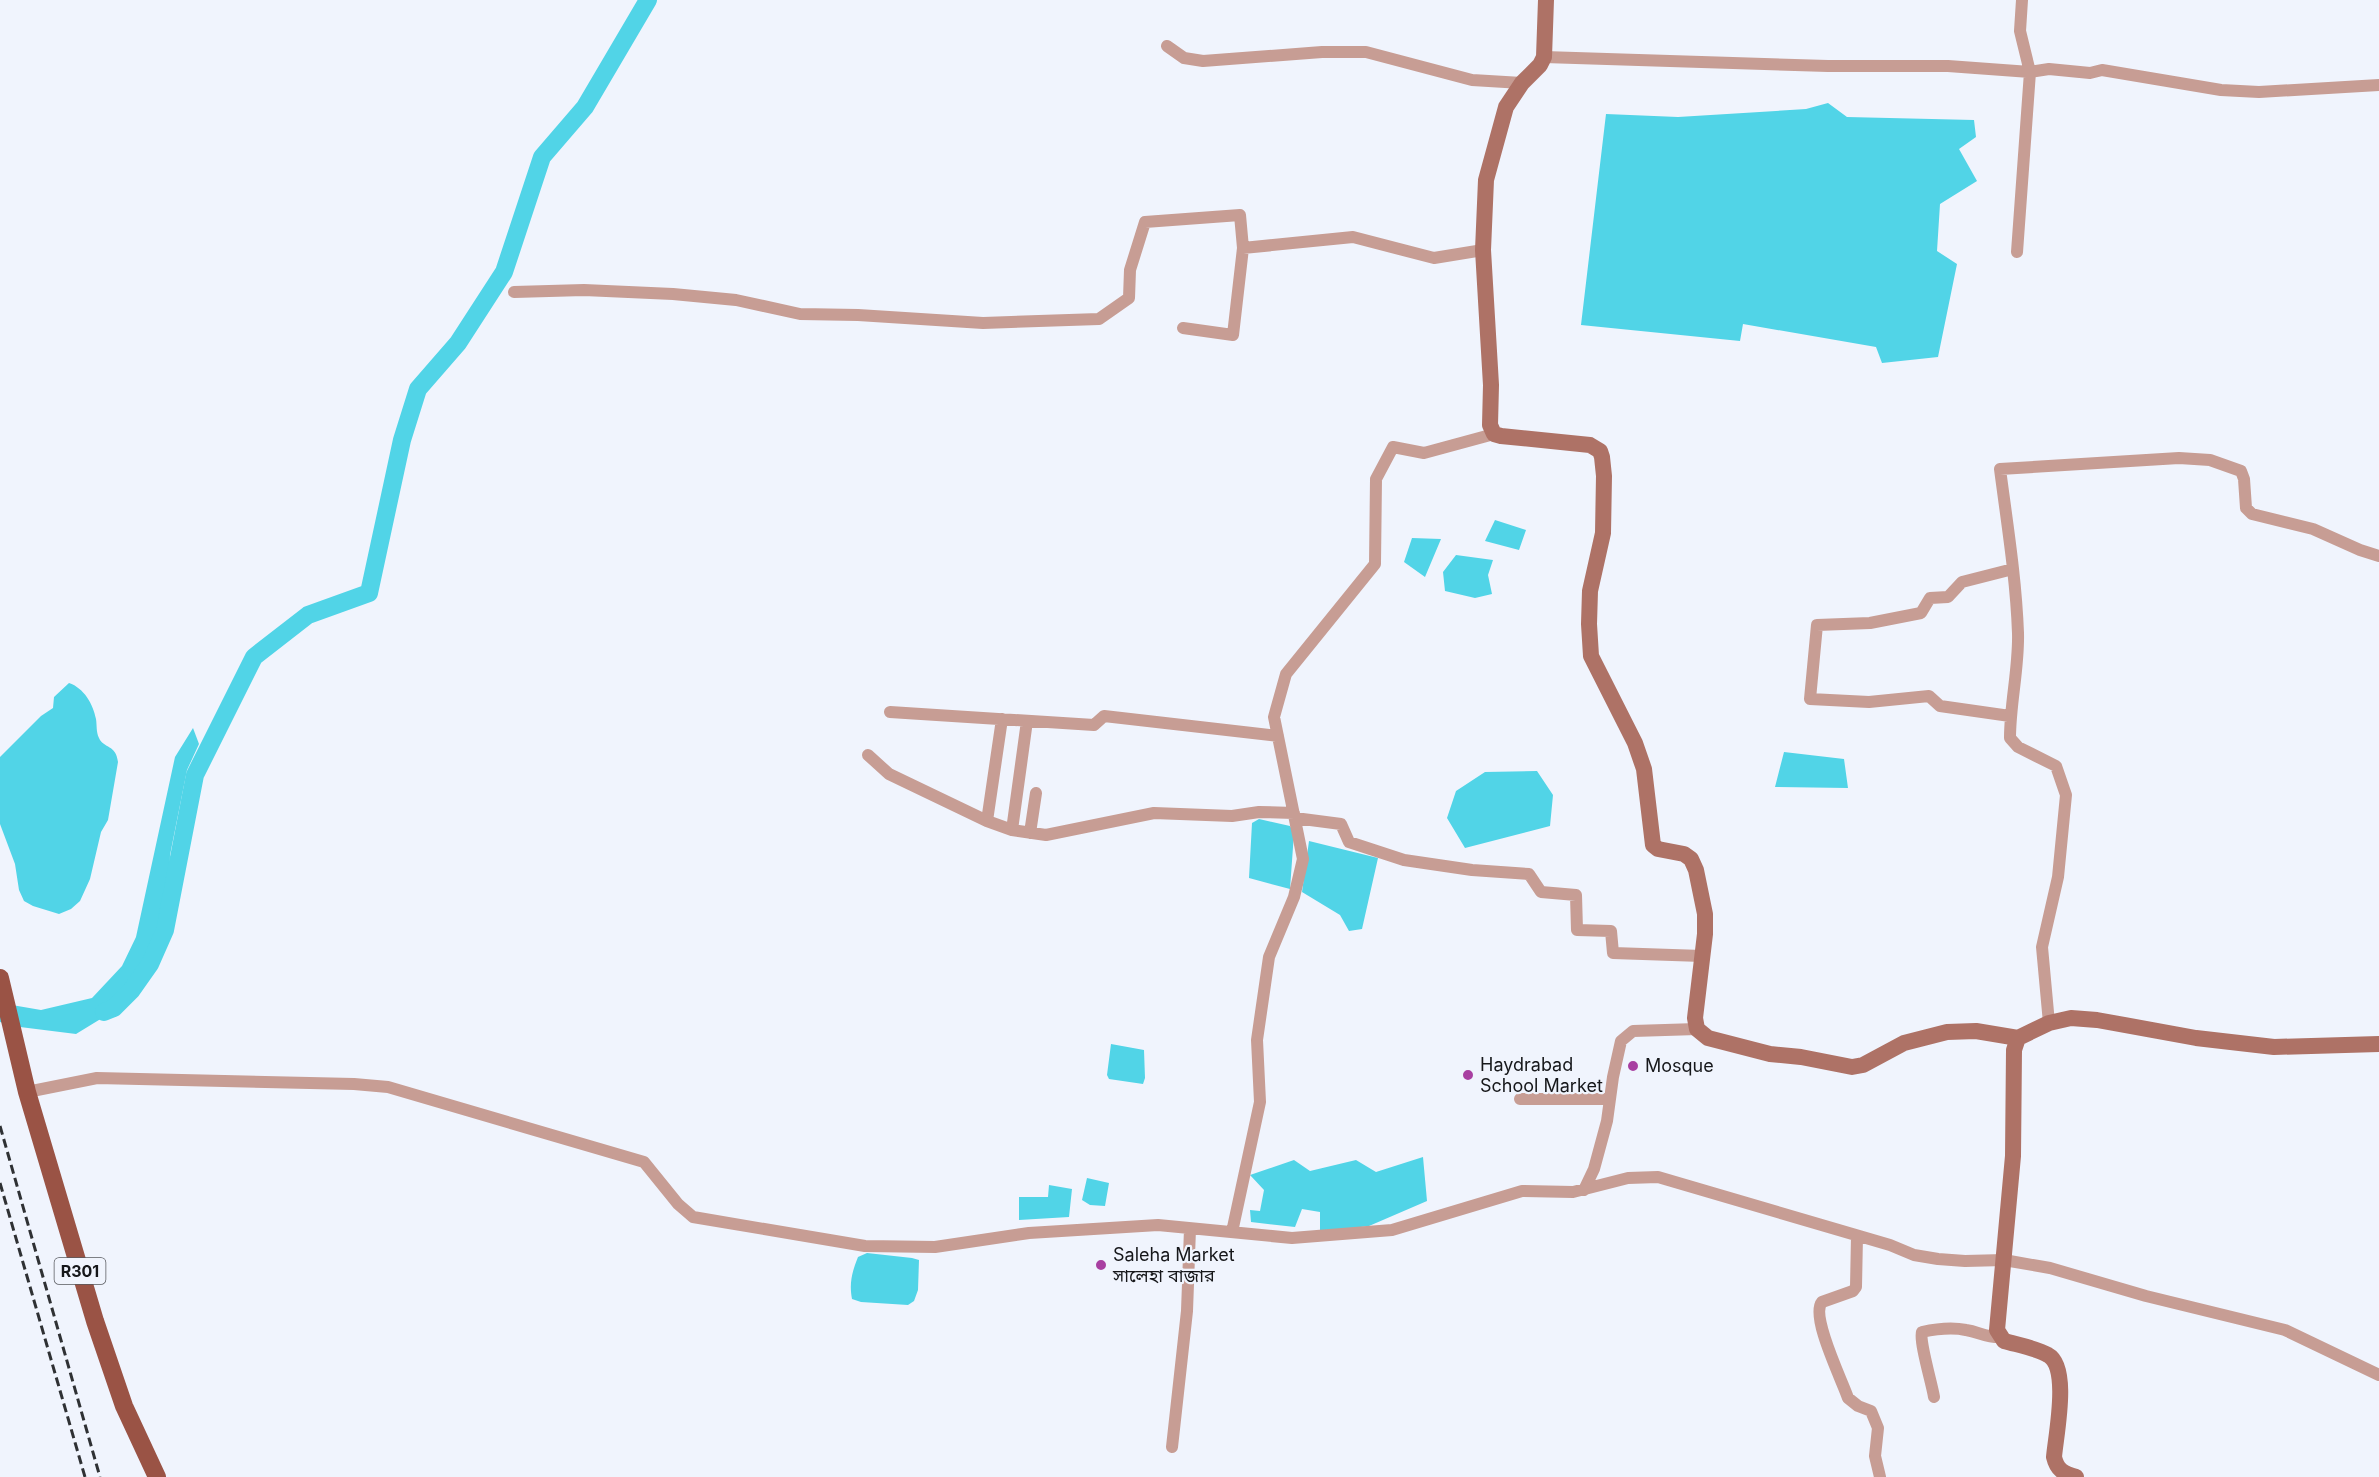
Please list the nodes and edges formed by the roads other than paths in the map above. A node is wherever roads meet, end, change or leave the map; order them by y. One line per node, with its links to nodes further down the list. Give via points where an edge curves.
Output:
1 (1546, 0): 4 (street)
2 (2022, 0): 5 (street, via 2020,31)
3 (1167, 46): 6 (street, via 1184,58 1203,61 1366,52 1472,80)
4 (1544, 57): 5 (street, via 1948,66); 6 (street)
5 (2030, 72): 7 (street, via 2102,70 2221,90 2259,92); 10 (street)
6 (1521, 83): 9 (street, via 1506,107 1486,180)
7 (2379, 85)
8 (1243, 248): 9 (street, via 1353,237 1434,258); 11 (street, via 1240,215 1145,222 1130,270 1129,298 1099,319 983,323 800,314 736,300 673,294); 12 (street, via 1233,334)
9 (1483, 250): 13 (street, via 1490,425)
10 (2017, 252)
11 (514, 292)
12 (1183, 328)
13 (1494, 434): 20 (street, via 1424,453 1393,447 1376,479 1375,564 1286,674 1274,717); 27 (street, via 1590,445 1600,451 1604,476 1603,532 1590,591 1591,656 1644,769 1653,845 1684,854 1696,870 1705,914)
14 (2379, 556): 15 (street, via 2313,529 2252,513 2246,507 2241,471 2210,460 2179,458 2000,469)
15 (2013, 569): 17 (street, via 2018,634); 17 (street, via 1962,582 1948,597 1930,598 1921,614 1870,623 1817,625 1810,699 1869,702 1929,696 1940,706)
16 (890, 712): 18 (street)
17 (2010, 716): 29 (street, via 2010,738 2018,747 2056,766 2066,795 2058,877 2043,947)
18 (1002, 719): 19 (street); 24 (street)
19 (1027, 721): 20 (street, via 1094,725 1104,716); 25 (street)
20 (1278, 736): 23 (street)
21 (868, 755): 24 (street, via 889,774)
22 (1036, 793): 26 (street)
23 (1295, 816): 26 (street, via 1259,812 1232,816 1154,813 1046,835); 27 (street, via 1341,824 1349,842 1404,860 1529,874 1541,892 1576,895 1577,930 1611,932 1613,953); 38 (street, via 1303,859 1294,897 1269,957 1257,1040 1260,1102)
24 (987, 821): 25 (street)
25 (1012, 830): 26 (street)
26 (1030, 832)
27 (1702, 956): 30 (street)
28 (0, 979): 33 (main road, R301)
29 (2049, 1023): 31 (street); 32 (street, via 2071,1018 2097,1020 2274,1047)
30 (1697, 1029): 31 (street, via 1708,1038 1770,1054 1852,1067 1904,1043 1947,1032 1976,1031); 35 (street, via 1633,1031 1626,1035 1621,1041)
31 (2019, 1038): 40 (street, via 2014,1050 2013,1156)
32 (2379, 1044)
33 (27, 1092): 37 (street, via 97,1078 388,1087 644,1162 693,1217 866,1246 935,1247 1029,1233 1158,1225); 45 (main road, R301, via 95,1321 124,1406)
34 (1520, 1099): 35 (street)
35 (1610, 1099): 36 (street, via 1594,1169)
36 (1584, 1190): 38 (street, via 1522,1191 1392,1230 1292,1238); 39 (street, via 1628,1178 1658,1177)
37 (1190, 1229): 38 (street); 44 (street, via 1187,1311)
38 (1232, 1232)
39 (1857, 1236): 40 (street, via 1926,1257); 46 (street, via 1856,1287 1822,1302 1818,1310 1848,1398 1871,1411 1878,1428 1875,1456)
40 (2004, 1260): 41 (street); 42 (street, via 2050,1268 2285,1330)
41 (1999, 1337): 43 (street, via 1952,1328 1922,1332 1919,1339); 47 (street, via 2049,1355 2059,1366 2054,1457 2056,1467)
42 (2379, 1375)
43 (1935, 1397)
44 (1172, 1448)
45 (157, 1477)
46 (1880, 1477)
47 (2076, 1477)

